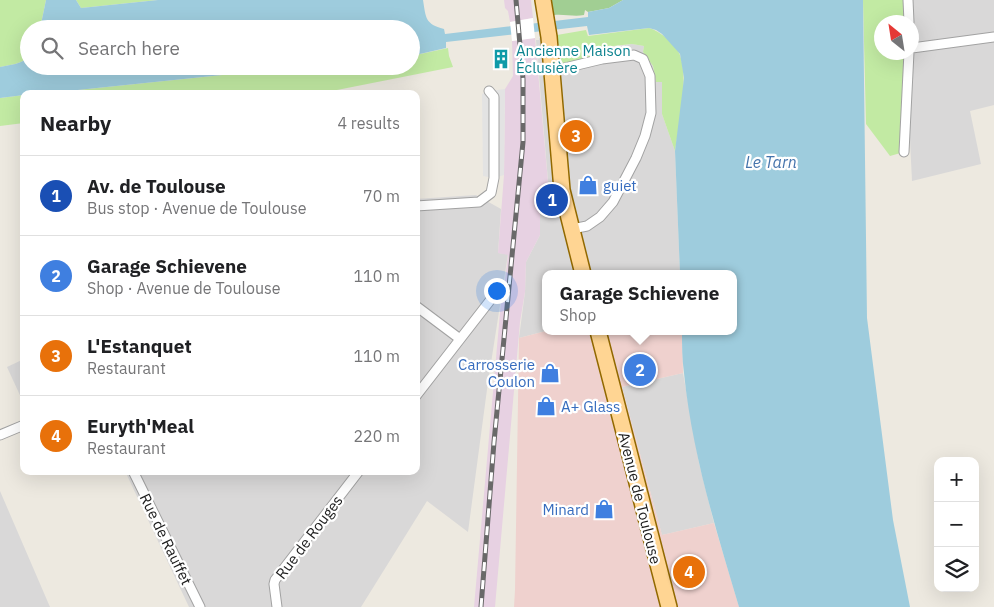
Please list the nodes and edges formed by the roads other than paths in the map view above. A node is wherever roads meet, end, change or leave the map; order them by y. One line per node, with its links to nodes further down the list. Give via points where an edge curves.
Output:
1 (543, 0): 7 (main road)
2 (908, 0): 3 (street)
3 (908, 15)
4 (994, 36): 5 (street)
5 (919, 47)
6 (909, 60): 9 (street)
7 (552, 71): 11 (main road, via 562,190); 11 (street, via 634,55 643,59 650,76 651,113 636,158 613,202 600,217 587,226)
8 (489, 91): 10 (street, via 494,97 494,178 491,193 479,202)
9 (904, 152)
10 (420, 206)
11 (572, 229): 12 (main road)
12 (582, 270)
13 (492, 298): 16 (street)
14 (420, 309): 16 (street)
15 (599, 335): 24 (main road, Avenue de Toulouse)
16 (460, 339): 17 (street)
17 (420, 391)
18 (20, 427): 19 (street)
19 (0, 435)
20 (136, 475): 22 (street, Rue de Rauffet)
21 (356, 475): 23 (street, Rue de Rouges, via 275,580)
22 (200, 607)
23 (277, 607)
24 (669, 607)

